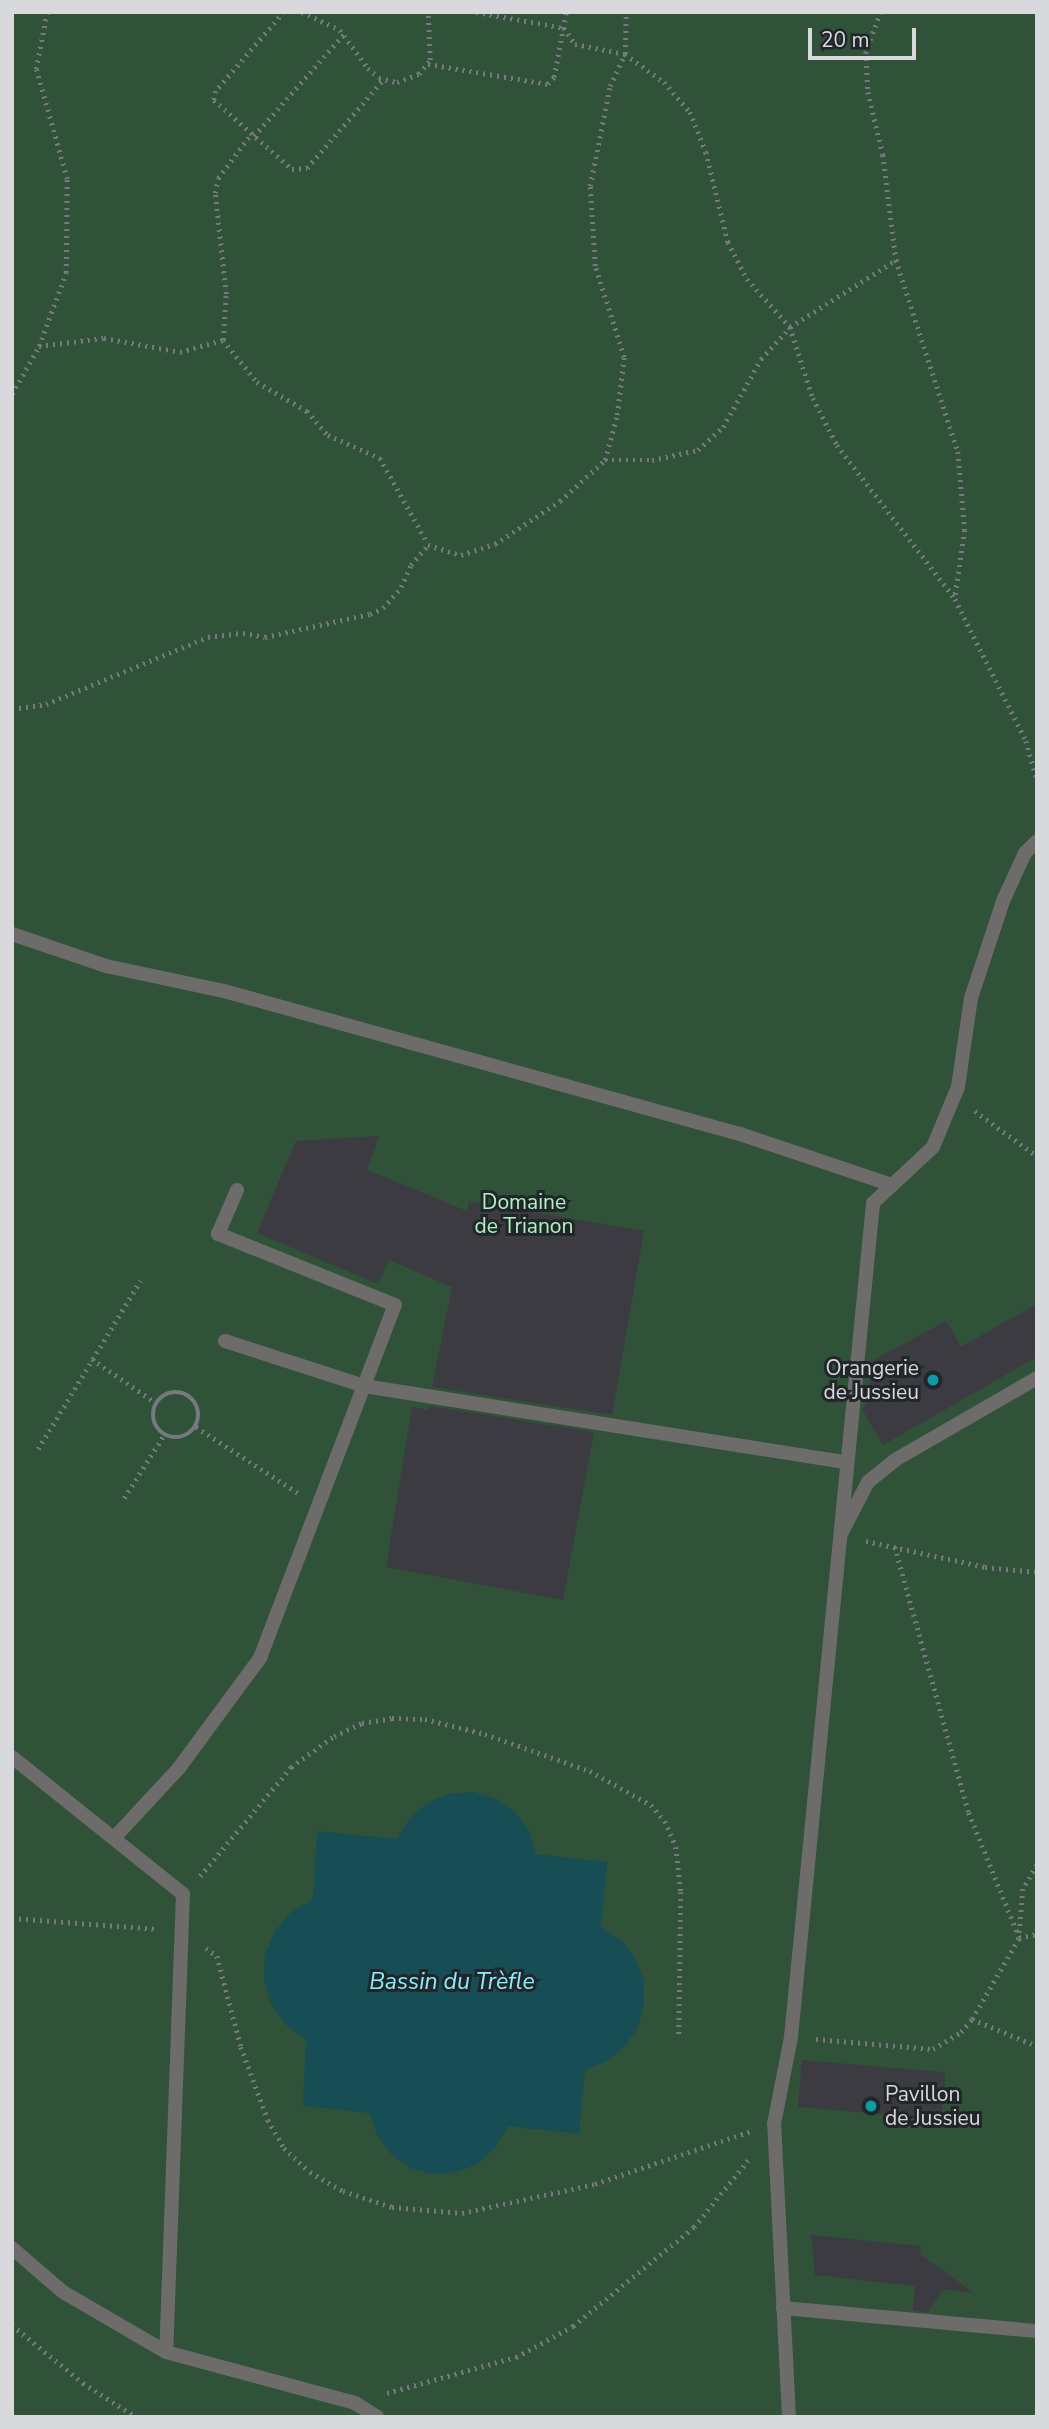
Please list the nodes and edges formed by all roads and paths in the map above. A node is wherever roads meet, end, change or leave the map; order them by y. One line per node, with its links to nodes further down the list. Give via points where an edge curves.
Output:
1 (47, 12): 18 (path, via 36,69 67,179 69,225 66,273)
2 (284, 12): 14 (path, via 214,96 218,105)
3 (302, 12): 10 (path)
4 (428, 12): 12 (path, via 433,45)
5 (476, 12): 9 (path)
6 (566, 12): 9 (path)
7 (626, 12): 11 (path)
8 (881, 12): 15 (path, via 866,52 868,93 883,155)
9 (564, 29): 11 (path, via 575,44); 12 (path, via 554,78 548,85)
10 (344, 34): 13 (path, via 368,68); 14 (path)
11 (625, 54): 16 (path, via 664,82 690,112 706,152 728,242 747,279); 20 (path, via 610,86 590,186 596,266 624,356 617,415)
12 (428, 64): 13 (path, via 408,80)
13 (383, 80): 14 (path, via 302,171 292,169)
14 (253, 135): 17 (path, via 218,178 215,193 226,294)
15 (896, 260): 16 (path); 22 (path, via 958,452 965,530)
16 (790, 327): 20 (path, via 761,359 723,427 698,450 652,460); 22 (path, via 813,398 837,445)
17 (223, 340): 18 (path, via 180,352 104,338); 21 (path, via 257,382 307,411 328,435 380,458)
18 (39, 346): 19 (path)
19 (12, 394)
20 (605, 460): 21 (path, via 560,501 495,544 461,555)
21 (429, 545): 23 (path, via 411,565 401,587 383,608 370,614 265,637 208,637 46,704)
22 (955, 599): 24 (path, via 1026,741)
23 (12, 709)
24 (1037, 779)
25 (1037, 841): 27 (lane, via 1025,853 971,998)
26 (12, 934): 29 (lane, via 106,966 237,995 740,1134)
27 (953, 1098): 28 (path); 29 (lane, via 933,1147)
28 (1037, 1156)
29 (892, 1185): 40 (lane, via 873,1203)
30 (237, 1190): 35 (lane, via 218,1234 395,1305)
31 (140, 1281): 33 (path)
32 (225, 1341): 35 (lane)
33 (92, 1359): 36 (path); 39 (path)
34 (1037, 1378): 43 (lane, via 886,1467 868,1482)
35 (364, 1386): 40 (lane); 42 (lane)
36 (156, 1403): 37 (path, via 174,1392 188,1395 197,1405); 38 (path, via 155,1424)
37 (196, 1427): 38 (path, via 178,1438); 42 (path)
38 (164, 1435): 41 (path)
39 (38, 1449)
40 (845, 1462): 43 (lane)
41 (124, 1498)
42 (319, 1506): 47 (lane, via 277,1621 251,1676 179,1768)
43 (837, 1542): 44 (path); 56 (lane)
44 (894, 1545): 45 (path, via 985,1567); 53 (path, via 968,1812)
45 (1037, 1572)
46 (12, 1757): 47 (lane)
47 (114, 1838): 49 (lane)
48 (1037, 1865): 53 (path, via 1023,1889)
49 (183, 1895): 51 (lane); 55 (path, via 292,1767 334,1736 362,1723 393,1718 425,1719 485,1734 590,1771 651,1805 665,1821 676,1847 681,1892)
50 (12, 1918): 51 (path)
51 (182, 1931): 58 (path, via 217,1956 242,2047 268,2120 284,2148 310,2172 344,2191 392,2207 462,2213 519,2203 595,2184); 63 (lane)
52 (1036, 1934): 53 (path)
53 (1019, 1938): 54 (path)
54 (972, 2019): 56 (path, via 961,2032 933,2049); 57 (path)
55 (678, 2035)
56 (791, 2037): 58 (lane)
57 (1037, 2046)
58 (774, 2124): 60 (lane); 64 (path, via 732,2184 694,2227 573,2326 516,2357)
59 (12, 2248): 63 (lane, via 62,2292)
60 (783, 2308): 62 (lane); 67 (lane)
61 (12, 2325): 65 (path, via 83,2383)
62 (1037, 2331)
63 (166, 2352): 64 (lane)
64 (355, 2403): 66 (lane)
65 (136, 2417)
66 (377, 2417)
67 (789, 2417)

